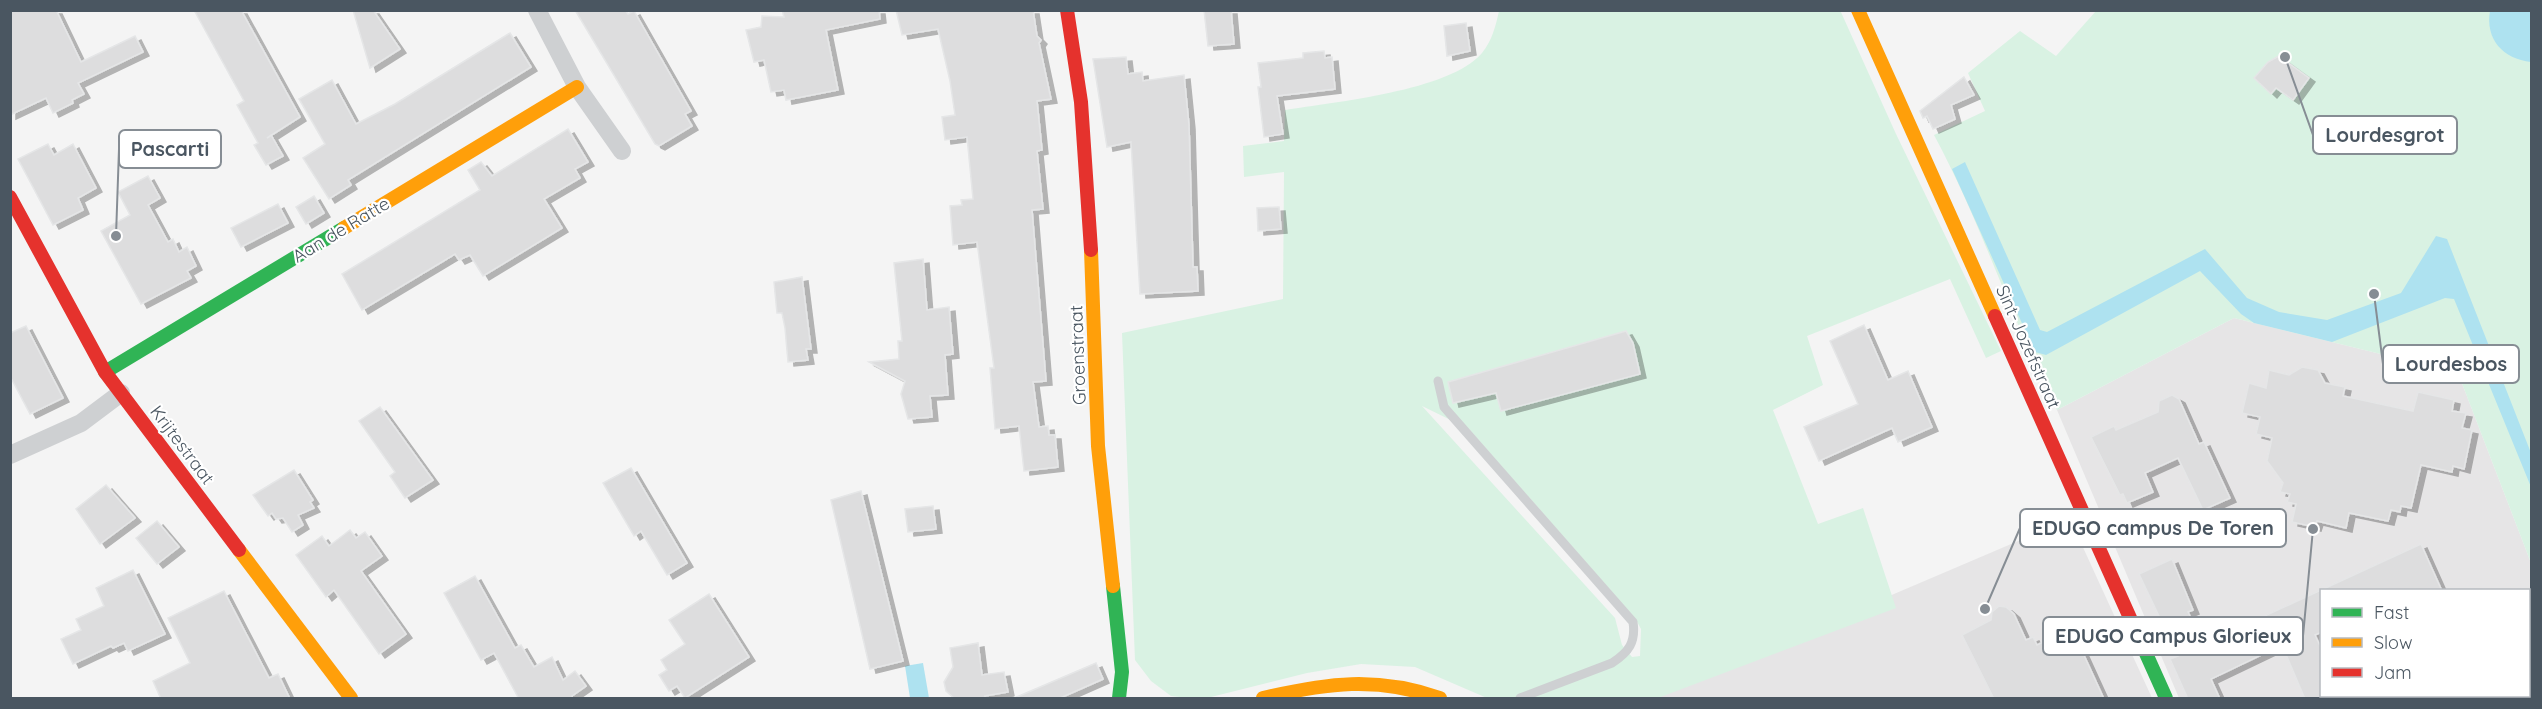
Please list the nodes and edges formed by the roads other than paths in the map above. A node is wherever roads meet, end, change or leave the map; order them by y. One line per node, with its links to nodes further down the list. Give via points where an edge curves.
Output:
1 (537, 10): 4 (street)
2 (1067, 10): 12 (street, Groenstraat, via 1081,102 1089,195 1098,446 1122,672)
3 (1858, 10): 16 (street, Sint-Jozefstraat)
4 (578, 87): 5 (street); 7 (street, Aan de Ratte)
5 (622, 151)
6 (10, 197): 7 (street, Krijtestraat)
7 (105, 372): 9 (street, Krijtestraat)
8 (1438, 381): 15 (lane, via 1444,407 1633,622 1632,645 1612,663)
9 (121, 393): 10 (street, via 81,423); 11 (street, Krijtestraat)
10 (10, 455)
11 (351, 699)
12 (1119, 699)
13 (1263, 699): 14 (street, via 1310,686 1383,682)
14 (1440, 699)
15 (1520, 699)
16 (2166, 699)

